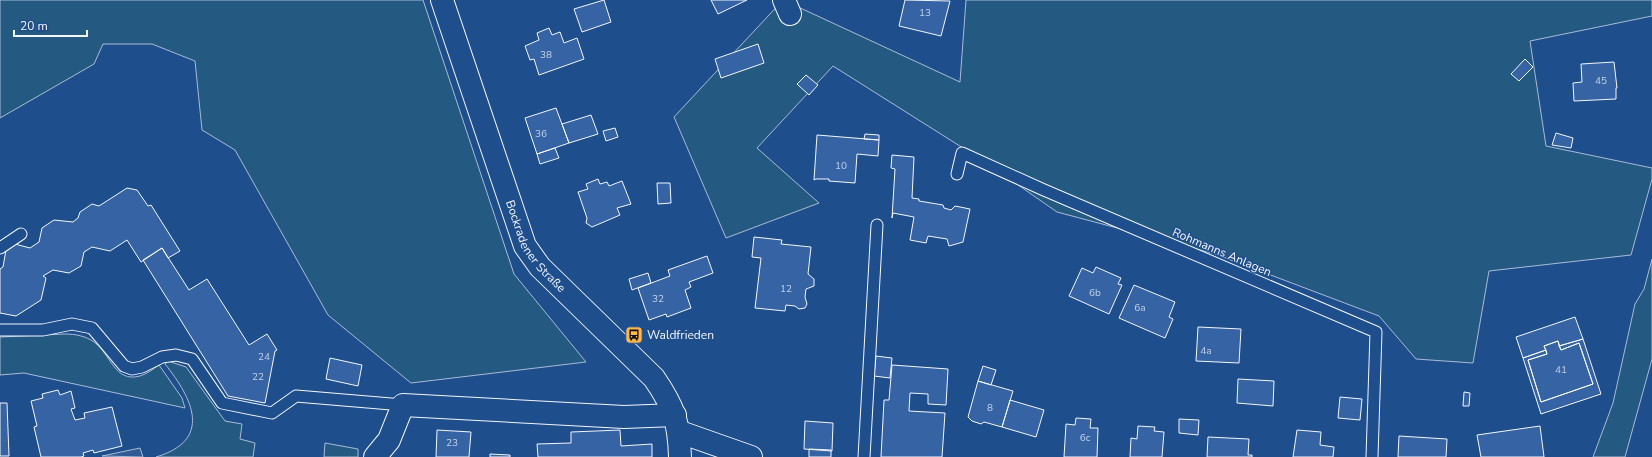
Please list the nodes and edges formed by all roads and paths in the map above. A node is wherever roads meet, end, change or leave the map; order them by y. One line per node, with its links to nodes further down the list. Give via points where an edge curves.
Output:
1 (442, 0): 8 (street, Bockradener Straße, via 525,246 540,267 654,378 666,396)
2 (957, 174): 13 (lane, Rohmanns Anlagen, via 962,153 1376,332)
3 (877, 224): 12 (lane)
4 (21, 234): 5 (lane)
5 (0, 248)
6 (0, 330): 7 (lane, via 43,330 72,324 92,328 124,366 132,369 142,367 162,357 176,355 192,359 222,403 272,413 296,396)
7 (403, 405): 8 (street, via 624,417); 9 (street, via 389,440)
8 (677, 424): 10 (street, Bockradener Straße); 11 (street)
9 (375, 457)
10 (680, 457)
11 (751, 457)
12 (864, 457)
13 (1372, 457)

